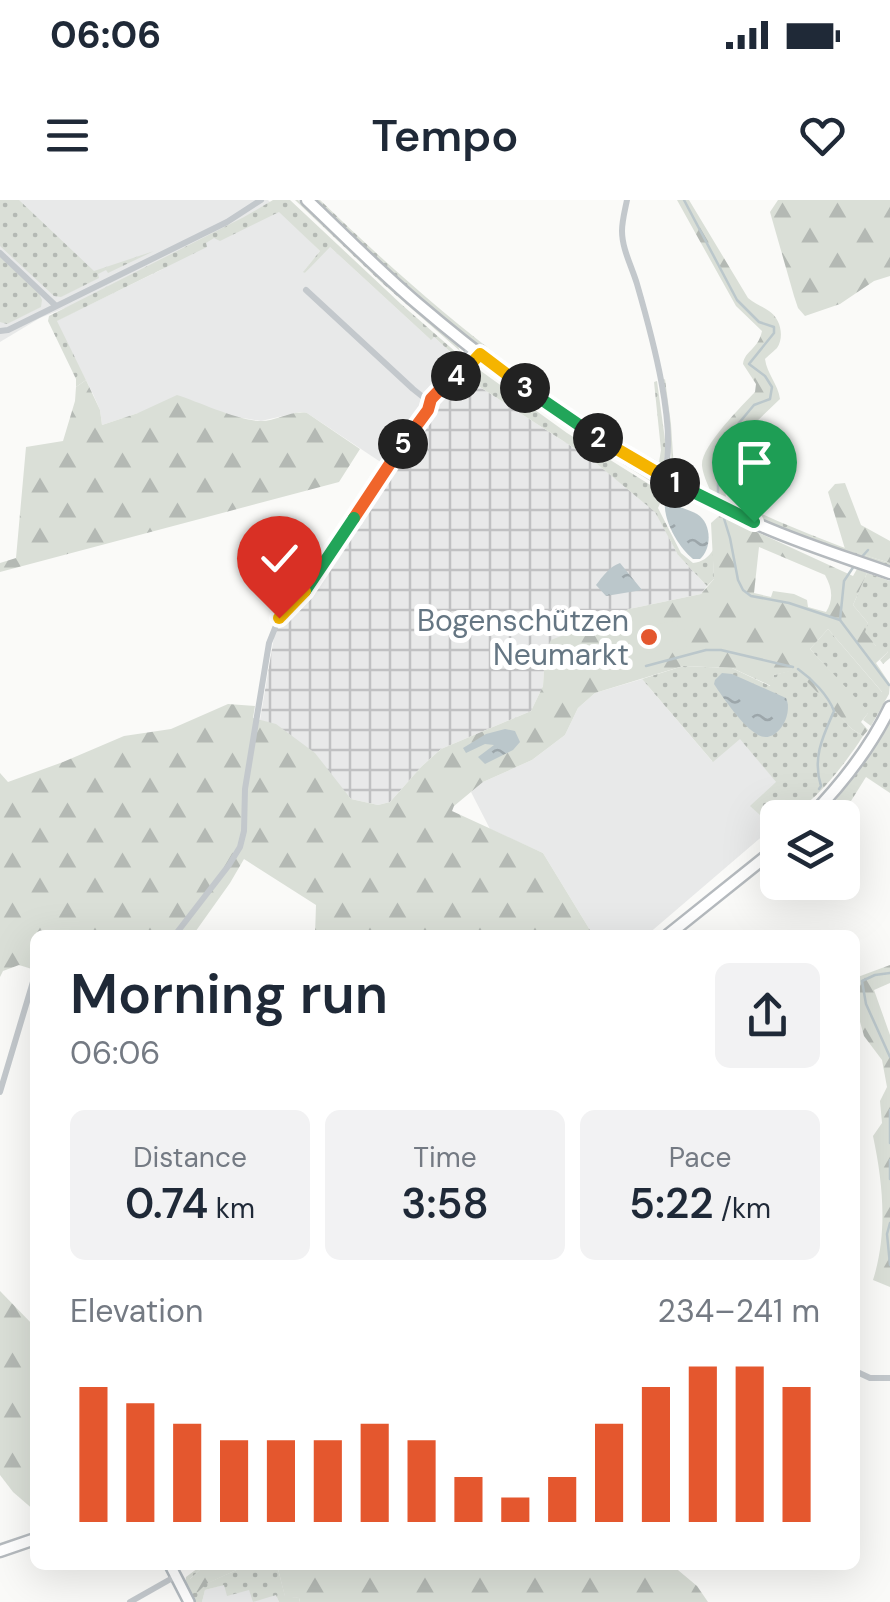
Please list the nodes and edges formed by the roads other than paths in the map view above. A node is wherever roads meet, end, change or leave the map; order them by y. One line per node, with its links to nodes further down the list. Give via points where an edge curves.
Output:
1 (261, 200): 6 (street)
2 (307, 200): 8 (main road)
3 (627, 200): 10 (street, via 622,236 665,413)
4 (0, 252): 6 (street)
5 (306, 290): 9 (street)
6 (55, 305): 7 (street)
7 (0, 332)
8 (475, 351): 9 (street, via 466,369); 10 (main road, via 569,420)
9 (431, 399): 15 (street, via 312,582 273,627 240,847)
10 (663, 476): 11 (main road, via 774,531)
11 (890, 573)
12 (890, 708): 13 (main road)
13 (824, 800)
14 (760, 861): 16 (main road)
15 (179, 930)
16 (674, 930)
17 (30, 993): 18 (street)
18 (0, 1092)
19 (860, 1373): 20 (street)
20 (890, 1378)
21 (30, 1541): 22 (main road)
22 (0, 1551)
23 (173, 1570): 24 (street)
24 (176, 1576): 25 (street); 26 (street)
25 (130, 1602)
26 (189, 1602)

